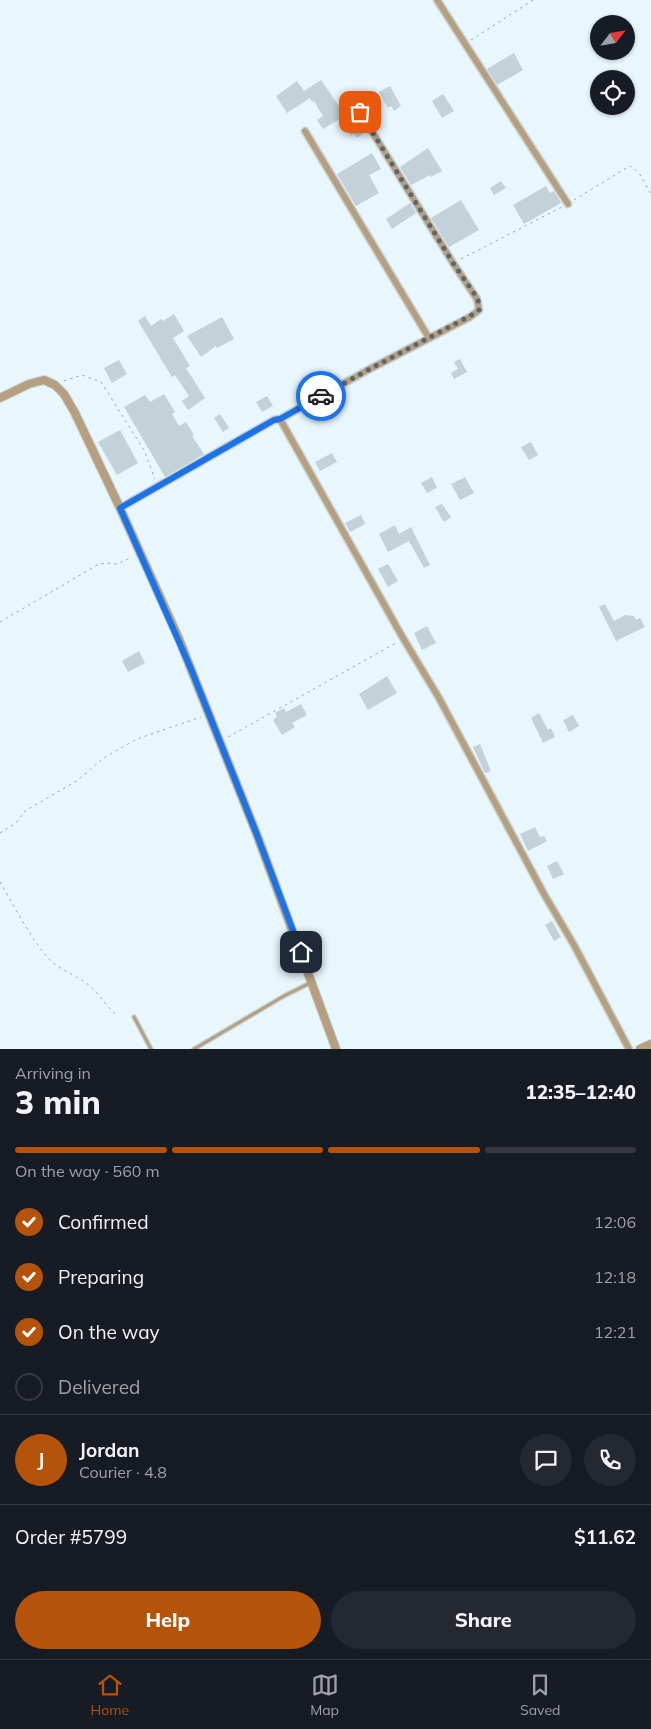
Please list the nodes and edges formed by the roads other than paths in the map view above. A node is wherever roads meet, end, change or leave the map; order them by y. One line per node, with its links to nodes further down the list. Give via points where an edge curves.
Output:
1 (438, 0): 4 (street)
2 (360, 112): 5 (street, via 478,299 479,310)
3 (305, 131): 5 (street)
4 (568, 204)
5 (429, 338): 7 (street)
6 (0, 398): 8 (street, via 44,380 64,394)
7 (280, 419): 8 (street); 15 (street, via 439,698)
8 (120, 508): 9 (street, via 209,714)
9 (311, 983): 13 (lane); 14 (street)
10 (134, 1016): 12 (lane)
11 (651, 1044): 16 (street)
12 (151, 1049)
13 (194, 1049)
14 (336, 1049)
15 (629, 1049)
16 (640, 1049)

